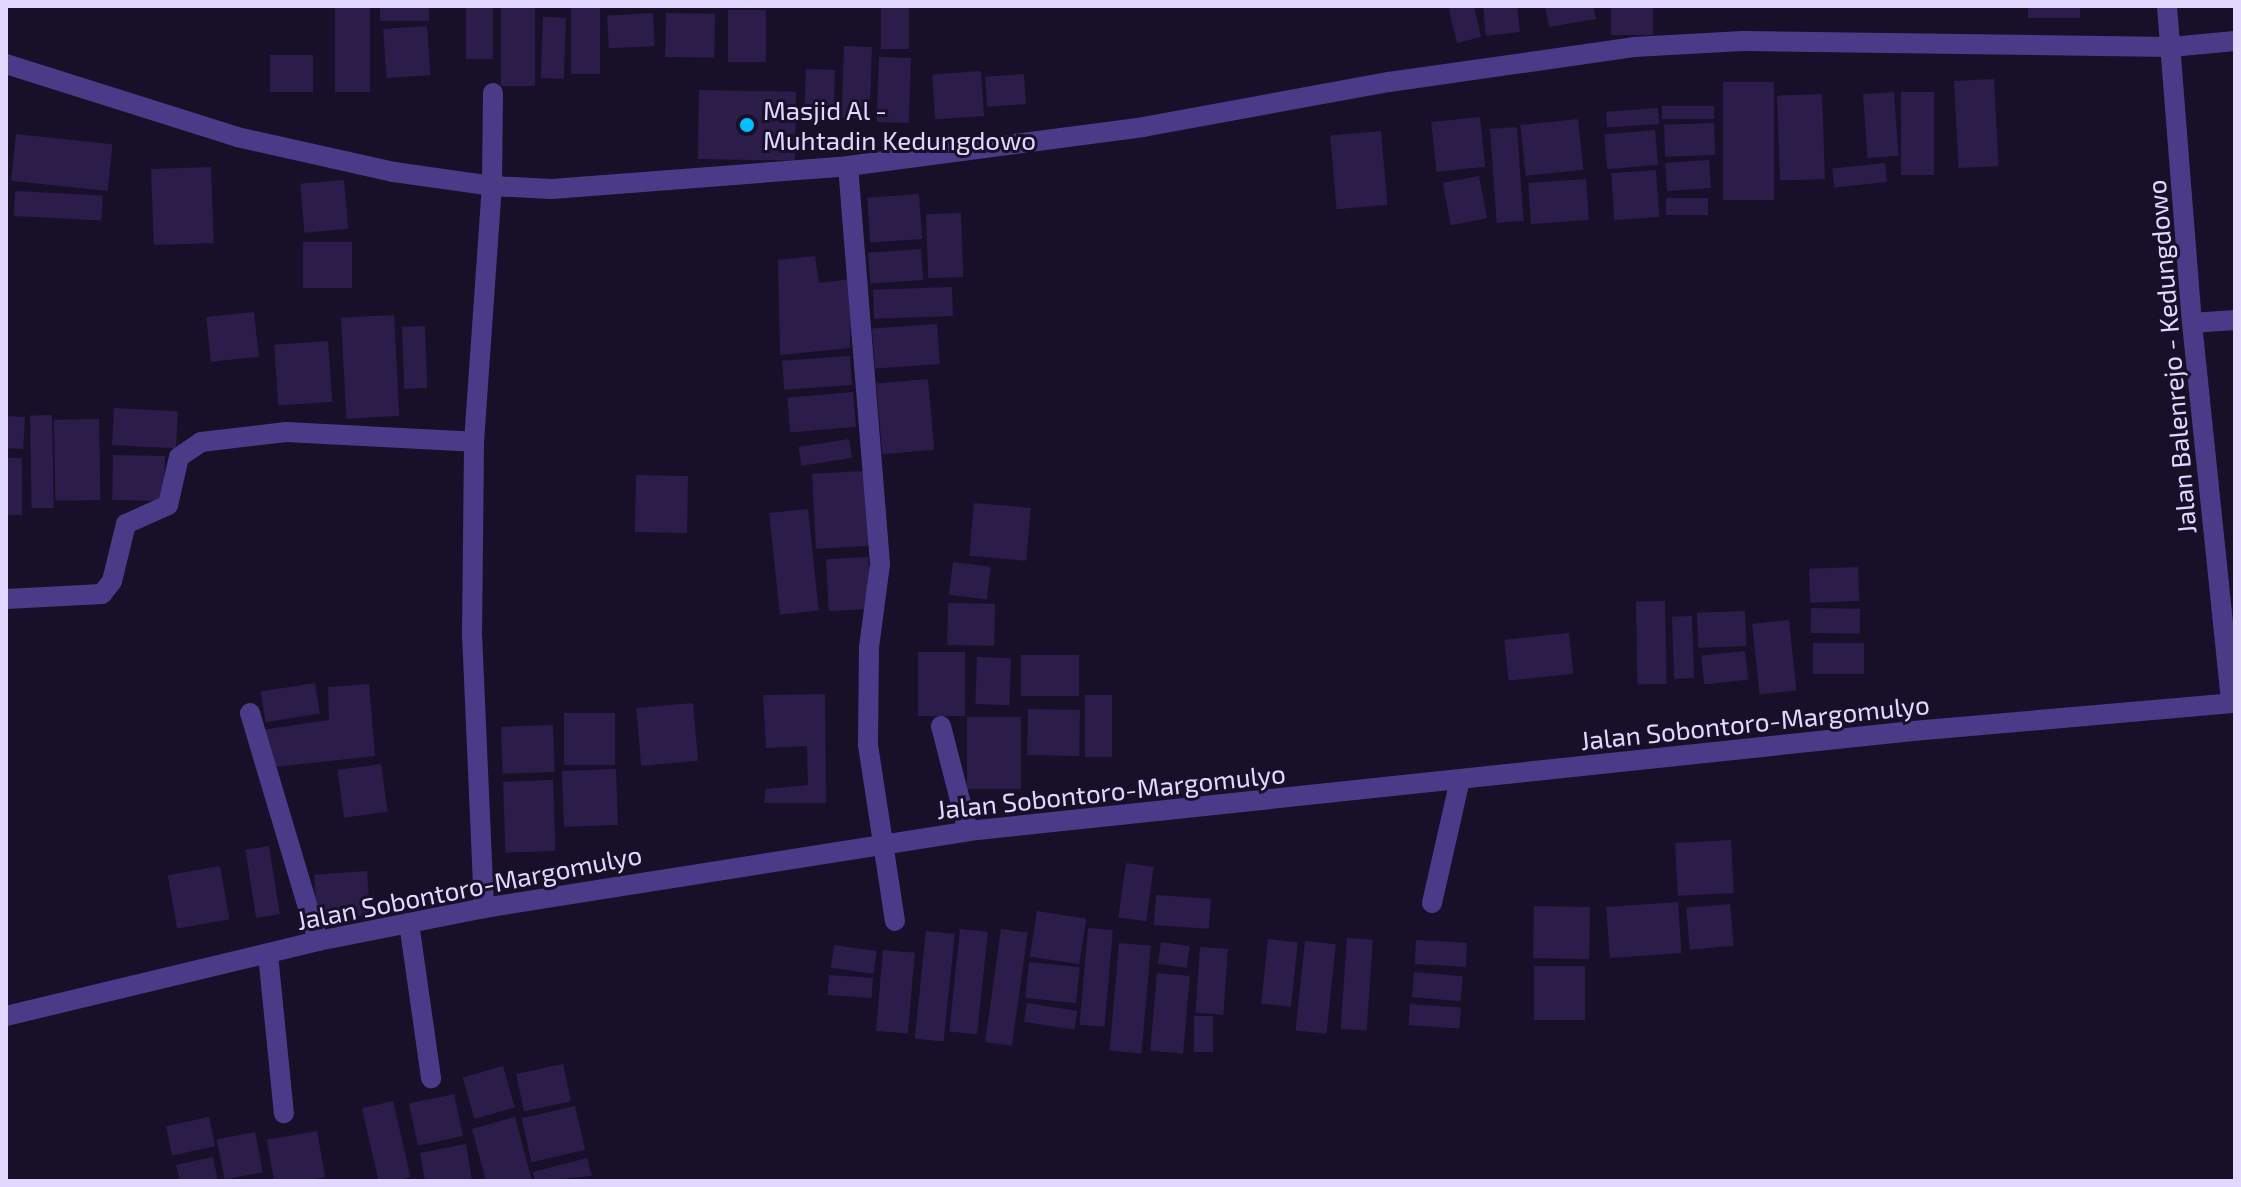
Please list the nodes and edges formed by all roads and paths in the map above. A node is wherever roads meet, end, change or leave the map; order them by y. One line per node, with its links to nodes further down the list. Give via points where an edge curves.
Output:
1 (2167, 6): 3 (street, Jalan Balenrejo - Kedungdowo)
2 (2235, 41): 3 (street)
3 (2171, 47): 6 (street, via 1743,41 1634,47 1405,80 1143,127); 9 (street, Jalan Balenrejo - Kedungdowo)
4 (6, 64): 7 (street, via 237,137 394,172)
5 (493, 93): 7 (street)
6 (848, 166): 7 (street, via 552,189); 17 (street, via 880,564 868,660 868,745)
7 (492, 186): 10 (street)
8 (2235, 320): 9 (street)
9 (2192, 323): 12 (street, Jalan Balenrejo - Kedungdowo)
10 (474, 442): 11 (street, via 286,432 243,433 194,444 179,457 168,505 126,524 112,581 102,594); 19 (street, via 472,637)
11 (6, 599)
12 (2233, 703): 15 (street, Jalan Sobontoro-Margomulyo)
13 (250, 713): 22 (street)
14 (941, 726): 16 (street)
15 (1460, 780): 16 (street, Jalan Sobontoro-Margomulyo); 18 (street)
16 (968, 831): 17 (street, Jalan Sobontoro-Margomulyo)
17 (885, 843): 19 (street, Jalan Sobontoro-Margomulyo); 20 (street)
18 (1432, 903)
19 (484, 908): 21 (street, Jalan Sobontoro-Margomulyo)
20 (895, 921)
21 (409, 923): 22 (street, Jalan Sobontoro-Margomulyo); 25 (street)
22 (318, 941): 23 (street, Jalan Sobontoro-Margomulyo)
23 (268, 954): 24 (street, Jalan Sobontoro-Margomulyo); 26 (street)
24 (6, 1016)
25 (431, 1078)
26 (284, 1113)

